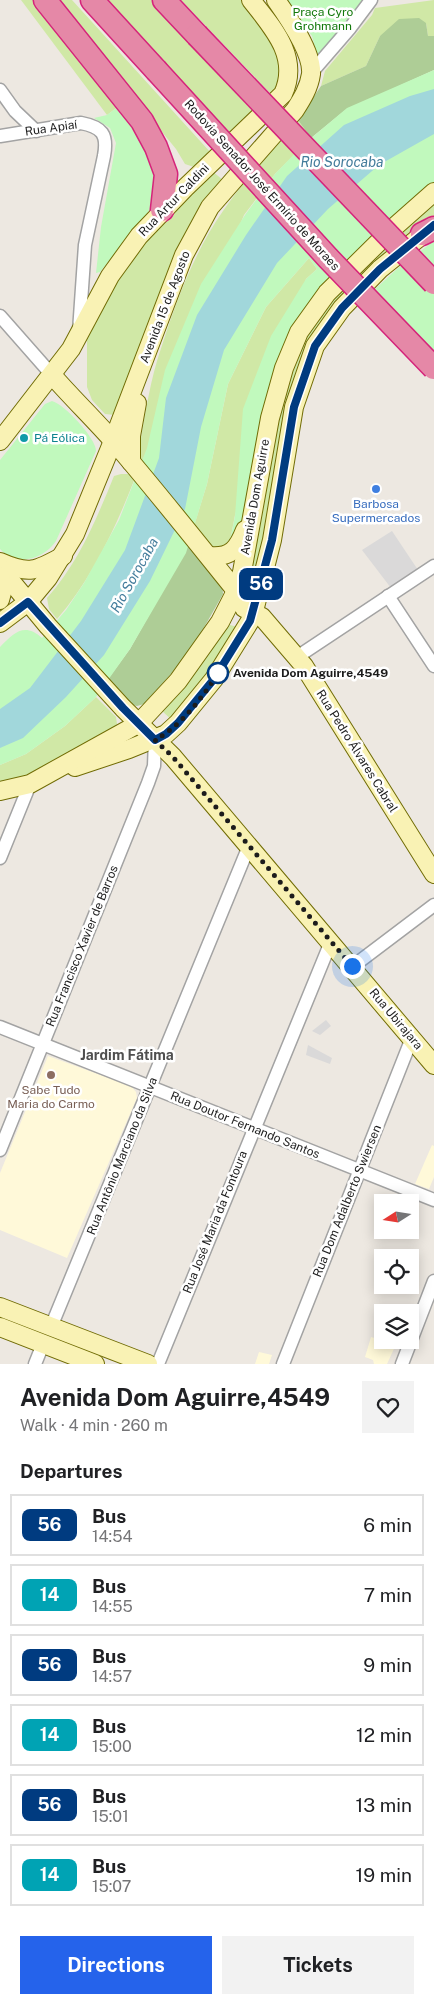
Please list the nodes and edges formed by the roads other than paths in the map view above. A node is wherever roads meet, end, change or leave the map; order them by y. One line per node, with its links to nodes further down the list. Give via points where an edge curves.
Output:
1 (45, 0): 12 (highway, via 142,121 166,174)
2 (92, 0): 18 (highway, Rodovia Senador José Ermírio de Moraes, bridge, via 328,258)
3 (164, 0): 14 (highway, bridge)
4 (251, 0): 12 (main road, Rua Artur Caldini, via 288,57 288,84 283,94)
5 (276, 0): 7 (main road, via 299,34)
6 (371, 0): 7 (street)
7 (311, 73): 17 (main road, Avenida 15 de Agosto, via 304,96 294,110 210,207 184,255)
8 (0, 90): 9 (street, via 15,111)
9 (36, 131): 10 (street, Rua Apiaí); 16 (street, Rua Apiaí, via 81,123 101,131 106,145 85,246)
10 (0, 136)
11 (434, 192): 23 (main road, Avenida Dom Aguirre, via 327,294 299,332 284,368 270,418)
12 (162, 210): 16 (main road, Rua Artur Caldini, via 110,276)
13 (430, 229): 34 (main road, Avenida Dom Aguirre, via 380,269 342,308 315,346 294,407 272,540)
14 (434, 284)
15 (0, 316): 19 (street)
16 (79, 336): 19 (main road, Rua Artur Caldini)
17 (145, 360): 21 (main road, Avenida 15 de Agosto); 22 (main road, via 131,436)
18 (434, 368)
19 (52, 375): 20 (main road, Rua Artur Caldini); 21 (main road)
20 (0, 441)
21 (113, 441): 22 (main road); 25 (main road, Avenida 15 de Agosto)
22 (132, 464): 24 (main road, Rua Pedro Álvares Cabral)
23 (253, 513): 24 (main road, via 230,553 218,557); 30 (main road, Avenida Dom Aguirre)
24 (207, 553): 30 (main road, Rua Pedro Álvares Cabral)
25 (63, 556): 26 (main road, via 32,570 16,570); 33 (main road, Avenida 15 de Agosto)
26 (0, 562)
27 (434, 566): 31 (street)
28 (0, 568): 33 (main road, Rua Ubirajara)
29 (0, 576): 32 (main road, via 3,589)
30 (236, 591): 34 (main road, Rua Pedro Álvares Cabral); 35 (main road, Avenida Dom Aguirre)
31 (388, 596): 37 (street); 38 (street)
32 (0, 600)
33 (33, 608): 36 (main road, Avenida 15 de Agosto); 39 (main road, Rua Ubirajara)
34 (254, 612): 35 (main road, via 232,608); 37 (main road, Rua Pedro Álvares Cabral, via 268,623); 40 (main road, Avenida Dom Aguirre, via 214,679 178,723)
35 (220, 622): 39 (main road, Avenida Dom Aguirre, via 178,681)
36 (0, 623)
37 (297, 658): 46 (main road, Rua Pedro Álvares Cabral)
38 (434, 666)
39 (138, 724): 40 (main road, Rua Ubirajara); 41 (main road, Avenida Dom Aguirre)
40 (155, 740): 41 (main road, Avenida Dom Aguirre); 44 (main road, Rua Ubirajara); 52 (street, Rua Francisco Xavier de Barros, via 154,766 148,783)
41 (47, 776): 42 (main road, Avenida Dom Aguirre)
42 (30, 784): 43 (main road, Avenida Dom Aguirre); 45 (street)
43 (0, 791)
44 (249, 846): 48 (main road, Rua Ubirajara); 54 (street, Rua Antônio Marciano da Silva)
45 (0, 858)
46 (434, 874)
47 (434, 905): 49 (street)
48 (332, 942): 49 (main road, Rua Ubirajara); 55 (street, Rua José Maria da Fontoura)
49 (352, 966): 51 (main road, Rua Ubirajara)
50 (0, 1027): 52 (street, Rua Doutor Fernando Santos)
51 (412, 1038): 53 (main road, Rua Ubirajara); 57 (street, Rua Dom Adalberto Swiersen)
52 (42, 1044): 54 (street, Rua Doutor Fernando Santos); 56 (street, Rua Francisco Xavier de Barros)
53 (434, 1065)
54 (150, 1087): 55 (street, Rua Doutor Fernando Santos); 62 (street, Rua Antônio Marciano da Silva)
55 (254, 1128): 57 (street, Rua Doutor Fernando Santos); 67 (street, Rua José Maria da Fontoura)
56 (0, 1150)
57 (359, 1170): 58 (street, Rua Doutor Fernando Santos); 68 (street, Rua Dom Adalberto Swiersen)
58 (434, 1200)
59 (434, 1281): 69 (street)
60 (0, 1307): 62 (main road)
61 (0, 1327): 63 (main road)
62 (51, 1327): 66 (main road)
63 (43, 1344): 64 (street); 65 (main road)
64 (35, 1364)
65 (95, 1364)
66 (148, 1364)
67 (158, 1364)
68 (282, 1364)
69 (402, 1364)

